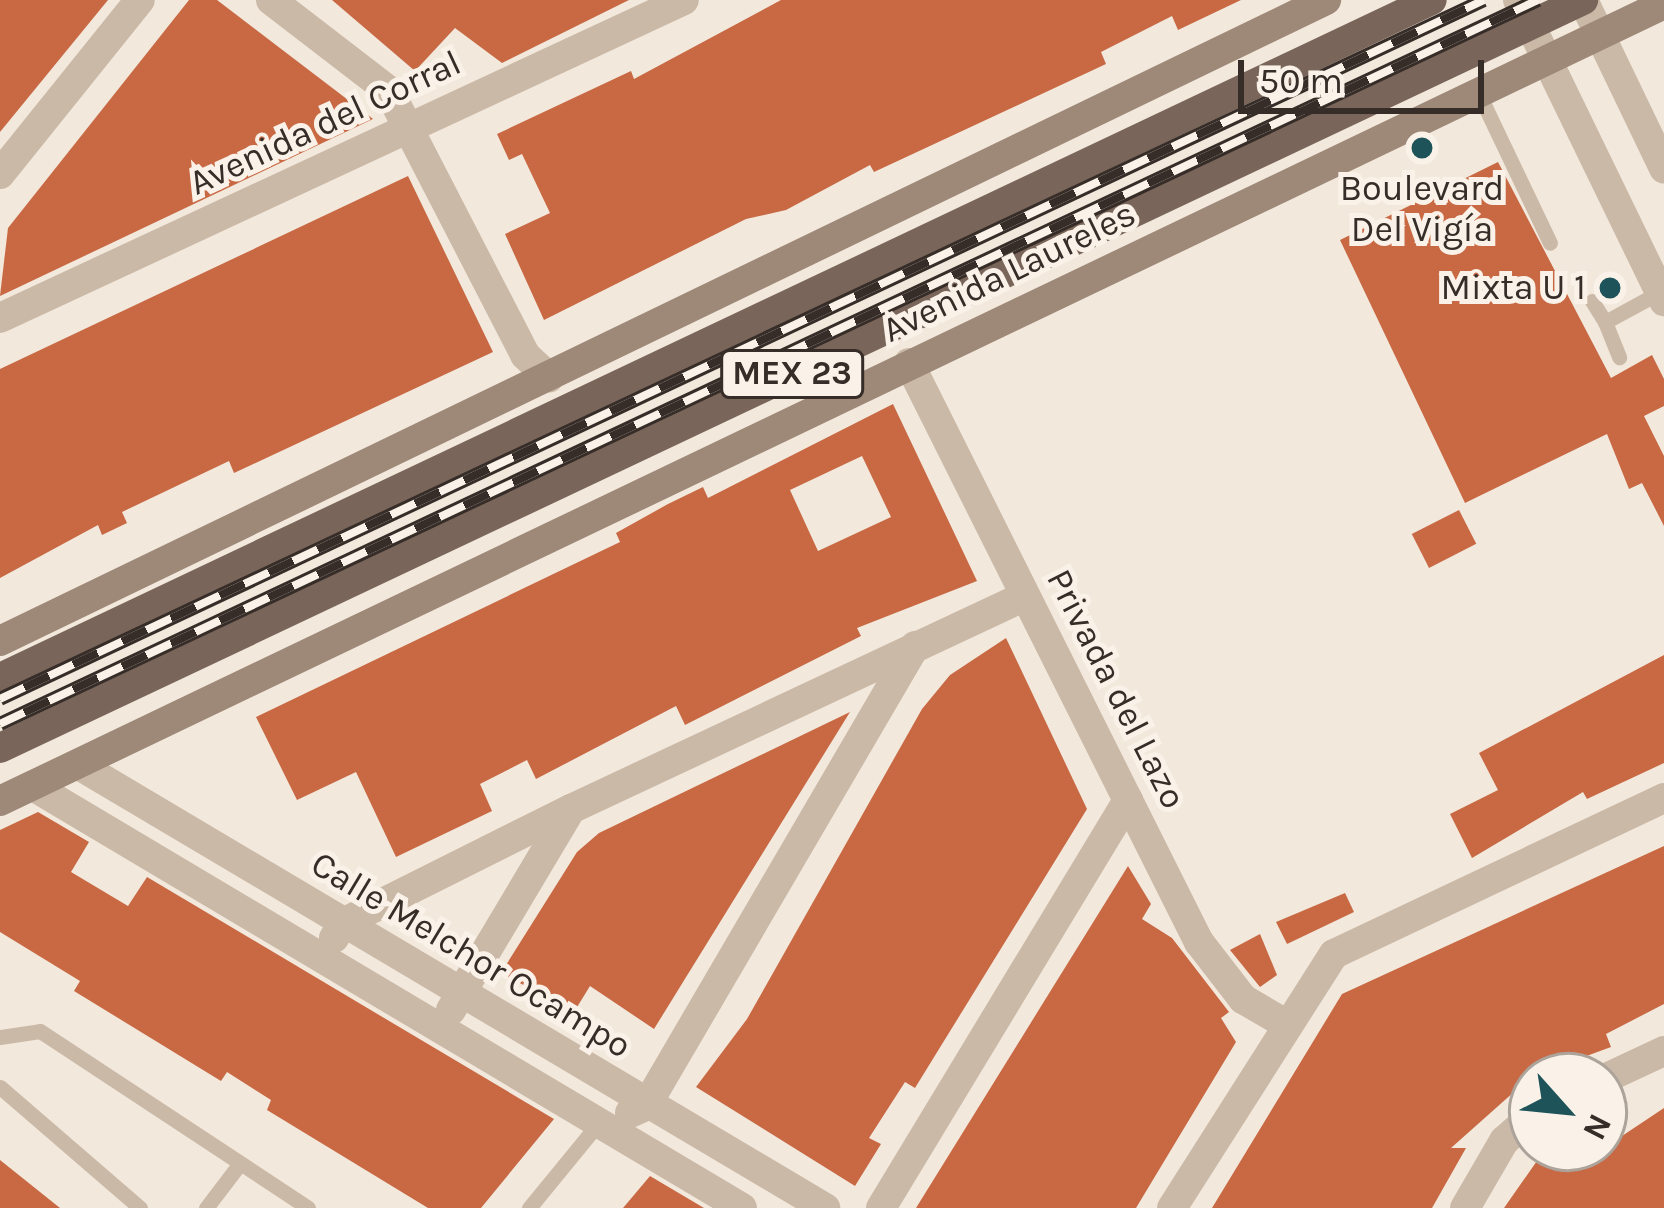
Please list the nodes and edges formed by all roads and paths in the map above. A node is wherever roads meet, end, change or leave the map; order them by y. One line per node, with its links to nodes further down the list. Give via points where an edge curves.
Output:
1 (140, 0): 14 (street)
2 (271, 0): 12 (street, via 389,91)
3 (684, 0): 12 (street, Avenida del Corral)
4 (1326, 0): 22 (main road)
5 (1432, 0): 26 (main road, Avenida Laureles / MEX 23)
6 (1583, 0): 8 (main road, Avenida Laureles / MEX 23); 9 (street)
7 (1664, 4): 9 (main road, Avenida Laureles)
8 (1524, 12): 10 (street); 27 (main road, Avenida Laureles / MEX 23)
9 (1600, 34): 10 (main road, Avenida Laureles); 13 (street)
10 (1547, 58): 11 (main road, Avenida Laureles); 16 (street)
11 (1478, 92): 15 (lane); 21 (main road, Avenida Laureles)
12 (413, 124): 18 (street, Avenida del Corral); 22 (street, via 525,355)
13 (1664, 168)
14 (0, 174)
15 (1550, 243)
16 (1663, 295): 19 (lane)
17 (1592, 301): 19 (lane)
18 (0, 318)
19 (1605, 322): 20 (lane)
20 (1619, 357)
21 (909, 363): 23 (street, Privada del Lazo); 28 (main road, Avenida Laureles)
22 (549, 377): 24 (main road)
23 (1025, 596): 25 (street); 31 (street, Privada del Lazo)
24 (0, 641)
25 (915, 646): 33 (street); 43 (street)
26 (0, 678)
27 (0, 748)
28 (80, 765): 29 (main road, Avenida Laureles); 34 (street, Calle Melchor Ocampo)
29 (33, 786): 32 (main road, Avenida Laureles); 35 (street)
30 (1664, 798): 37 (street, via 1334,954)
31 (1128, 800): 37 (street, Privada del Lazo, via 1220,977); 53 (street)
32 (0, 801)
33 (571, 809): 34 (street); 36 (street)
34 (343, 923): 35 (street); 36 (street, Calle Melchor Ocampo)
35 (322, 958): 38 (street)
36 (460, 994): 38 (street); 43 (street, Calle Melchor Ocampo)
37 (1284, 1023): 54 (street)
38 (439, 1030): 44 (street)
39 (0, 1037): 46 (lane, via 40,1031)
40 (1664, 1051): 41 (street)
41 (1628, 1068)
42 (0, 1087): 47 (lane)
43 (646, 1106): 44 (street); 52 (street, Calle Melchor Ocampo)
44 (596, 1126): 50 (lane); 51 (street)
45 (1508, 1137): 55 (street)
46 (238, 1166): 48 (lane); 49 (lane)
47 (140, 1208)
48 (206, 1208)
49 (308, 1208)
50 (529, 1208)
51 (742, 1208)
52 (825, 1208)
53 (881, 1208)
54 (1172, 1208)
55 (1466, 1208)

